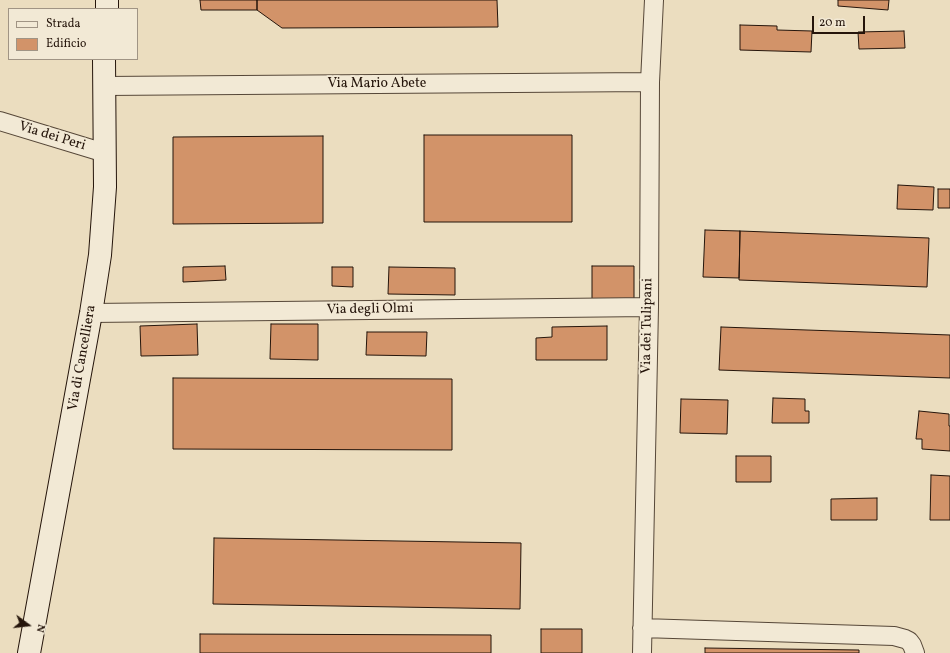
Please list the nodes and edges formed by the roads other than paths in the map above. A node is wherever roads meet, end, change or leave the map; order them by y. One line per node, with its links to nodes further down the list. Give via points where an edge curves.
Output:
1 (654, 0): 3 (street, Via dei Tulipani)
2 (104, 60): 4 (street, Via di Cancelliera)
3 (650, 82): 4 (street, Via Mario Abete); 7 (street, Via dei Tulipani)
4 (104, 86): 6 (street, Via di Cancelliera)
5 (0, 121): 6 (street, Via dei Peri)
6 (105, 153): 8 (street, Via di Cancelliera, via 102,230)
7 (648, 307): 8 (street, Via degli Olmi); 9 (street, Via dei Tulipani)
8 (91, 313): 10 (street, Via di Cancelliera)
9 (642, 628): 11 (street, Via dei Tulipani); 12 (street, via 894,636 910,641)
10 (29, 653)
11 (642, 653)
12 (915, 653)

